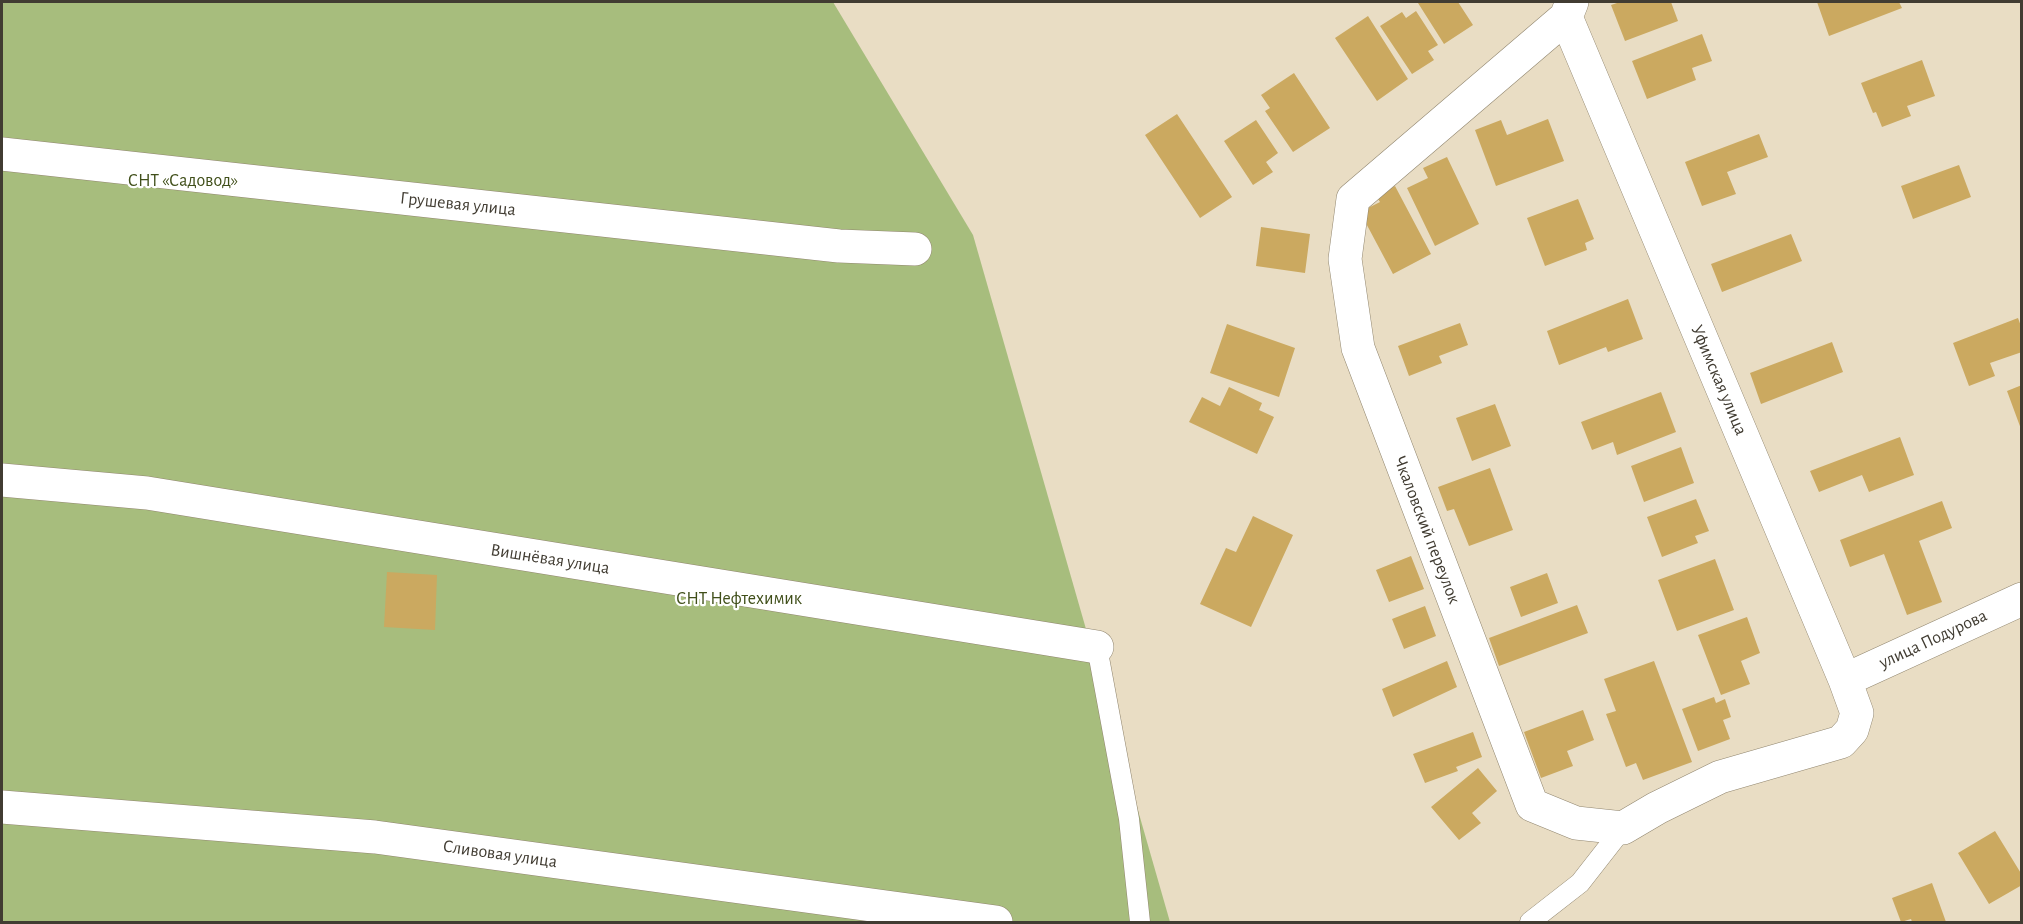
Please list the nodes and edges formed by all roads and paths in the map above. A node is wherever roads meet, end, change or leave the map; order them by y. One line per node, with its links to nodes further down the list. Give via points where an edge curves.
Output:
1 (1569, 9): 7 (street, Уфимская улица); 9 (street, Чкаловский переулок, via 1353,199 1345,260 1358,348 1532,805 1576,823)
2 (2, 154): 3 (street, Грушевая улица, via 839,246)
3 (915, 249)
4 (2, 480): 6 (street, Вишнёвая улица, via 147,493)
5 (2022, 599): 7 (street, улица Подурова)
6 (1097, 647): 11 (lane, via 1129,819)
7 (1845, 680): 9 (street, Уфимская улица, via 1857,713 1852,730 1841,742 1720,777)
8 (2, 807): 10 (street, Сливовая улица, via 375,837)
9 (1623, 828): 12 (lane, via 1580,883)
10 (996, 922)
11 (1140, 922)
12 (1530, 922)

